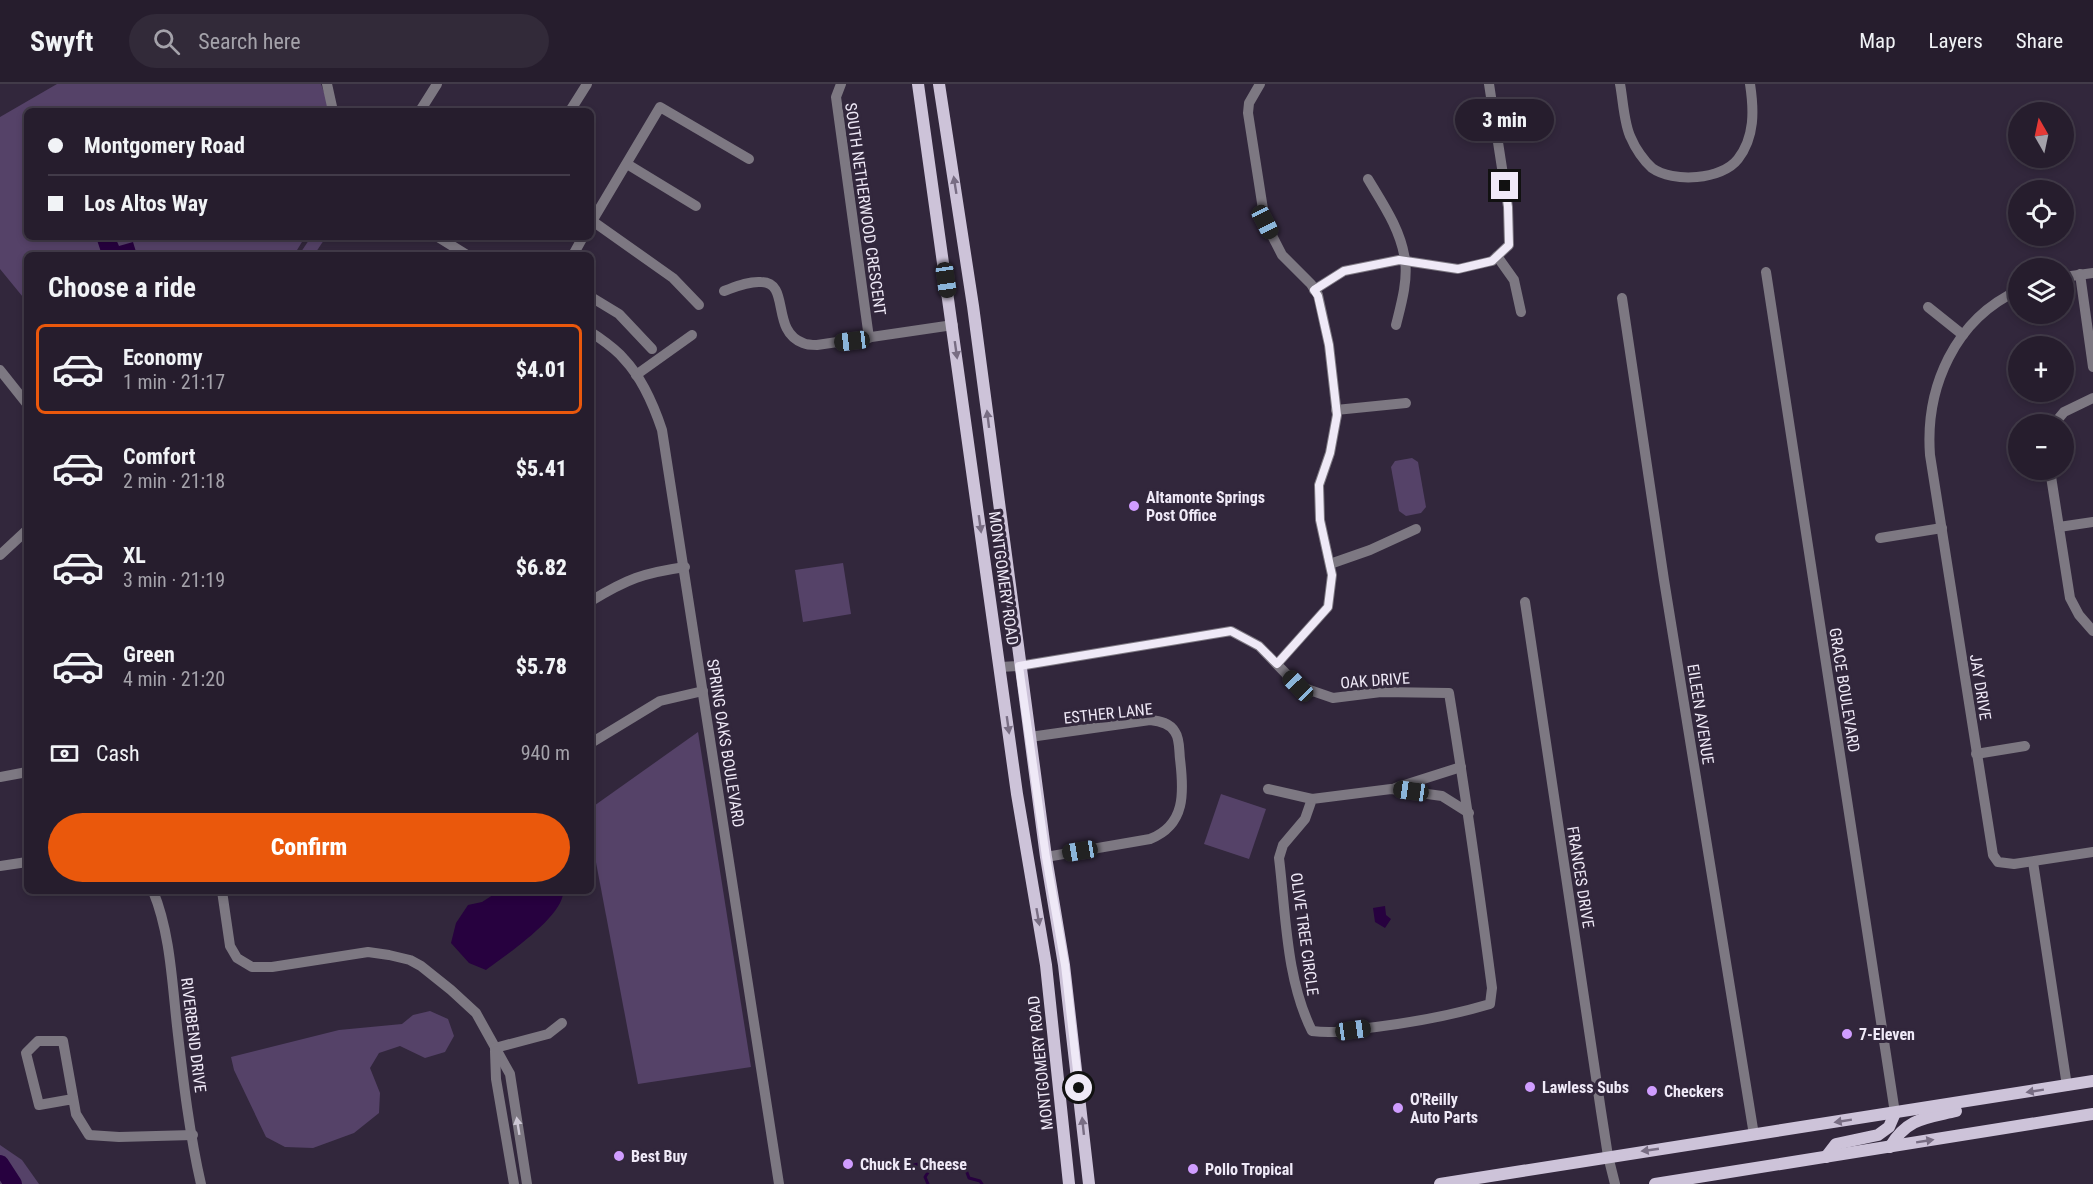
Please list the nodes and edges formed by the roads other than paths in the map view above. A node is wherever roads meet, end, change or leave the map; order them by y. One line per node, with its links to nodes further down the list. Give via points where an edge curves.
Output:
1 (327, 84): 11 (street)
2 (438, 84): 12 (street)
3 (587, 84): 13 (street)
4 (841, 84): 43 (street, SOUTH NETHERWOOD CRESCENT, via 836,97)
5 (918, 84): 19 (main road, MONTGOMERY ROAD)
6 (939, 84): 18 (main road, MONTGOMERY ROAD, one-way to 6)
7 (1260, 84): 30 (street, via 1248,113 1265,222 1282,255)
8 (1489, 84): 24 (street, via 1508,207 1509,245)
9 (1620, 84): 10 (street, via 1629,136 1645,160 1653,169 1677,177 1699,177 1720,173 1737,160 1751,133)
10 (1750, 84)
11 (332, 108)
12 (422, 108)
13 (572, 108)
14 (749, 159): 15 (street, via 660,107)
15 (627, 164): 17 (street); 20 (street)
16 (1368, 179): 25 (street, via 1390,215)
17 (696, 206)
18 (959, 210): 19 (main road); 54 (main road, MONTGOMERY ROAD, one-way to 18)
19 (937, 213): 38 (main road, MONTGOMERY ROAD)
20 (594, 218)
21 (594, 222): 35 (street, via 673,278)
22 (443, 240): 23 (street)
23 (462, 252)
24 (1497, 256): 25 (street, via 1492,261 1458,269); 37 (street, via 1514,280)
25 (1405, 261): 30 (street, via 1344,271); 39 (street)
26 (1766, 272): 97 (street, GRACE BOULEVARD)
27 (2093, 273): 28 (street)
28 (2080, 274): 29 (street); 45 (street)
29 (2074, 275)
30 (1314, 290): 51 (street, via 1329,345)
31 (724, 291): 43 (street, via 751,282 764,281 773,286 779,294 785,328 803,343 817,345)
32 (2008, 295): 42 (street, JAY DRIVE, via 1983,313)
33 (1622, 298): 100 (street, EILEEN AVENUE)
34 (594, 299): 44 (street, via 619,314)
35 (699, 305)
36 (1928, 307): 42 (street)
37 (1521, 312)
38 (953, 325): 43 (street); 53 (main road, MONTGOMERY ROAD, one-way to 53)
39 (1396, 325)
40 (594, 334): 47 (street, SPRING OAKS BOULEVARD, via 625,359)
41 (693, 334): 47 (street)
42 (1963, 335): 58 (street, JAY DRIVE, via 1945,361 1930,412 1930,455)
43 (869, 338)
44 (652, 349)
45 (2093, 367)
46 (0, 370): 49 (street)
47 (636, 375): 64 (street, SPRING OAKS BOULEVARD, via 662,430)
48 (2093, 398): 52 (street)
49 (24, 400)
50 (1406, 403): 51 (street)
51 (1336, 410): 63 (street, via 1330,453 1319,485 1320,520)
52 (2062, 414)
53 (972, 466): 54 (main road); 70 (main road, MONTGOMERY ROAD, one-way to 70)
54 (995, 477): 69 (main road, MONTGOMERY ROAD)
55 (2052, 480): 57 (street)
56 (2093, 522): 57 (street)
57 (2060, 527): 67 (street, via 2070,598)
58 (1942, 528): 61 (street); 75 (street, JAY DRIVE)
59 (1416, 529): 63 (street)
60 (24, 533): 62 (street)
61 (1880, 538)
62 (0, 555)
63 (1330, 564): 68 (street, via 1328,607)
64 (685, 567): 65 (street, via 634,577); 71 (street, SPRING OAKS BOULEVARD)
65 (594, 599)
66 (1525, 602): 102 (street, FRANCES DRIVE)
67 (2093, 631)
68 (1277, 664): 69 (street, OAK DRIVE, via 1259,646 1231,631); 76 (street, OAK DRIVE, via 1298,686 1333,698 1381,692 1449,693)
69 (1019, 666): 70 (street, OAK DRIVE); 72 (main road, MONTGOMERY ROAD)
70 (1000, 667): 81 (main road, MONTGOMERY ROAD, one-way to 81)
71 (703, 691): 73 (street, via 660,701); 107 (street, SPRING OAKS BOULEVARD)
72 (1030, 737): 85 (main road, MONTGOMERY ROAD); 85 (street, ESTHER LANE, via 1150,720 1168,725 1178,740 1182,795 1172,825 1150,838)
73 (594, 741)
74 (2025, 746): 75 (street)
75 (1976, 754): 87 (street, JAY DRIVE, via 1994,855 2005,864)
76 (1461, 767): 80 (street); 83 (street, OLIVE TREE CIRCLE)
77 (24, 773): 78 (street)
78 (0, 777)
79 (1268, 789): 82 (street)
80 (1391, 789): 82 (street); 83 (street, via 1442,796)
81 (1017, 794): 85 (main road, via 1026,814 1029,835); 108 (main road, MONTGOMERY ROAD, one-way to 108, via 1046,965)
82 (1312, 799): 83 (street, OLIVE TREE CIRCLE, via 1305,819 1283,845 1279,858 1301,1010 1312,1031 1331,1034 1490,1004 1492,987)
83 (1469, 813)
84 (2093, 852): 87 (street, JAY DRIVE)
85 (1046, 857): 109 (main road, MONTGOMERY ROAD, one-way to 85, via 1065,965)
86 (24, 862): 88 (street)
87 (2033, 862): 94 (street)
88 (0, 866)
89 (154, 894): 99 (street, RIVERBEND DRIVE, via 161,910)
90 (222, 894): 92 (street, via 230,946 237,958 252,967 368,952 410,960 476,1013)
91 (562, 1023): 92 (street, via 548,1034)
92 (495, 1047): 105 (street, via 496,1079); 106 (street, one-way to 92, via 510,1074)
93 (2093, 1081): 94 (main road)
94 (2067, 1086): 95 (main road, one-way to 95)
95 (2006, 1096): 97 (main road); 101 (main road, via 1910,1124)
96 (73, 1099): 96 (street, via 63,1041 39,1041 26,1053 39,1105); 99 (street, via 76,1114 89,1135)
97 (1895, 1113): 100 (main road, one-way to 100); 103 (main road, via 1889,1126 1878,1135 1836,1144)
98 (2093, 1114): 101 (main road, one-way to 98)
99 (193, 1135): 104 (street, RIVERBEND DRIVE)
100 (1754, 1135): 102 (main road, one-way to 102)
101 (1890, 1147): 103 (main road)
102 (1608, 1156): 110 (main road); 111 (street, FRANCES DRIVE)
103 (1826, 1157): 112 (main road)
104 (201, 1184)
105 (514, 1184)
106 (527, 1184)
107 (779, 1184)
108 (1069, 1184)
109 (1089, 1184)
110 (1440, 1184)
111 (1615, 1184)
112 (1655, 1184)

